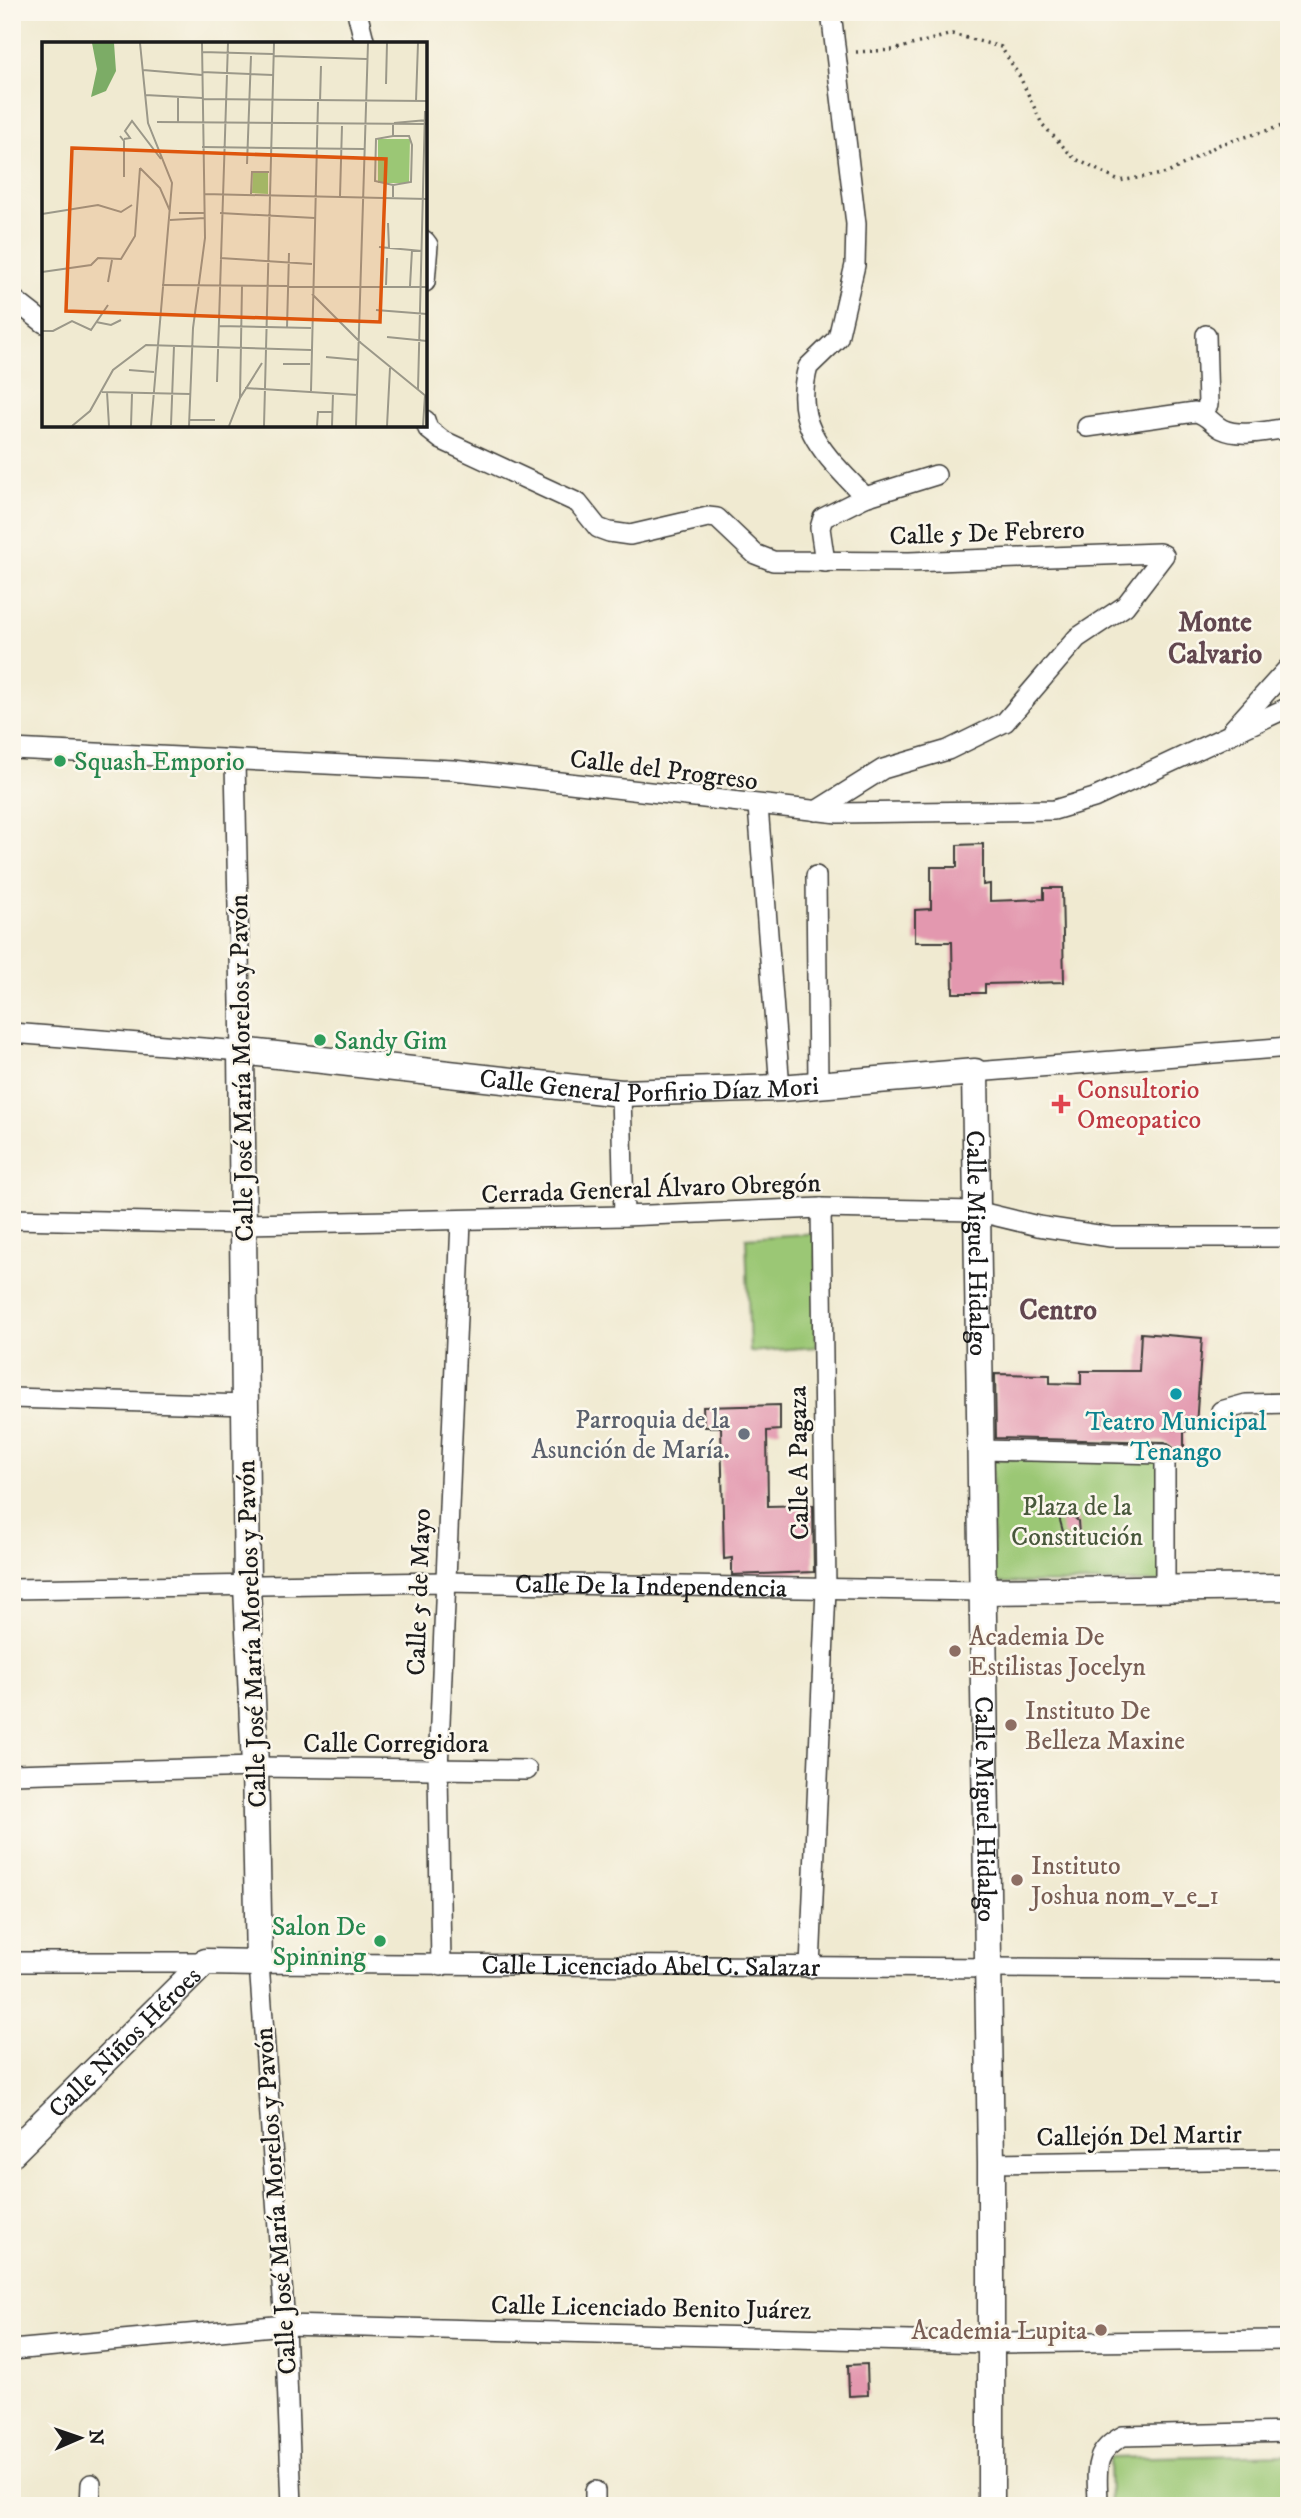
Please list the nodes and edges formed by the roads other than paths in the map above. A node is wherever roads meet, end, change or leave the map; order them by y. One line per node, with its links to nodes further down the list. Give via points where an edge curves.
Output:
1 (357, 12): 3 (street)
2 (831, 12): 12 (street, via 856,223 855,265 838,338 808,367 804,416 821,448)
3 (364, 42)
4 (12, 298): 5 (street)
5 (42, 321)
6 (1206, 335): 7 (street, via 1208,405)
7 (1203, 413): 9 (street); 10 (street, via 1231,432)
8 (427, 426): 13 (street, Calle 5 De Febrero, via 442,440 578,503 598,528 609,532 630,536 708,517 723,523 761,558)
9 (1087, 427)
10 (1289, 428)
11 (936, 475): 12 (street)
12 (865, 497): 13 (street, via 823,518)
13 (825, 562): 20 (street, Calle 5 De Febrero, via 1164,555 1125,606 1077,638 1005,722 948,750 883,769)
14 (1289, 667): 16 (street)
15 (1289, 707): 16 (street, Calle del Progreso)
16 (1231, 733): 20 (street, Calle del Progreso, via 1094,798 1054,810)
17 (12, 749): 18 (street, Calle del Progreso)
18 (235, 762): 19 (street, Calle del Progreso, via 453,770); 24 (street, Calle José María Morelos y Pavón)
19 (758, 806): 20 (street, Calle del Progreso); 27 (street)
20 (816, 811)
21 (816, 876): 26 (street)
22 (12, 1033): 24 (street, Calle General Porfirio Díaz Mori)
23 (1289, 1047): 25 (street, Calle General Porfirio Díaz Mori)
24 (241, 1051): 28 (street, Calle General Porfirio Díaz Mori); 34 (street, Calle José María Morelos y Pavón)
25 (975, 1072): 26 (street, Calle General Porfirio Díaz Mori); 30 (street, Calle Miguel Hidalgo)
26 (818, 1085): 27 (street, Calle General Porfirio Díaz Mori)
27 (780, 1088): 28 (street, Calle General Porfirio Díaz Mori)
28 (621, 1093): 31 (street)
29 (821, 1208): 30 (street, Cerrada General Álvaro Obregón); 31 (street, Cerrada General Álvaro Obregón); 46 (street, Calle A Pagaza)
30 (976, 1211): 35 (street, Cerrada General Álvaro Obregón, via 1111,1237); 40 (street, Calle Miguel Hidalgo)
31 (624, 1216): 33 (street, Cerrada General Álvaro Obregón)
32 (12, 1219): 34 (street, Cerrada General Álvaro Obregón)
33 (461, 1221): 34 (street, Cerrada General Álvaro Obregón); 41 (street, Calle 5 de Mayo)
34 (245, 1224): 38 (street, Calle José María Morelos y Pavón)
35 (1289, 1237)
36 (12, 1398): 38 (street)
37 (1289, 1403): 39 (street, via 1247,1404)
38 (246, 1405): 42 (street, Calle José María Morelos y Pavón)
39 (1221, 1411)
40 (981, 1450): 44 (street, via 1165,1454); 47 (street, Calle Miguel Hidalgo)
41 (443, 1582): 42 (street, Calle De la Independencia); 46 (street, Calle De la Independencia); 49 (street, Calle 5 de Mayo)
42 (247, 1586): 45 (street, Calle De la Independencia); 48 (street, Calle José María Morelos y Pavón)
43 (1289, 1587): 44 (street, Calle De la Independencia)
44 (1165, 1588): 47 (street, Calle De la Independencia)
45 (12, 1589)
46 (825, 1590): 47 (street, Calle De la Independencia); 56 (street, Calle A Pagaza)
47 (981, 1591): 57 (street, Calle Miguel Hidalgo)
48 (255, 1767): 49 (street, Calle Corregidora); 51 (street, Calle Corregidora); 54 (street, Calle José María Morelos y Pavón)
49 (438, 1770): 50 (street, Calle Corregidora); 55 (street, Calle 5 de Mayo)
50 (527, 1770)
51 (12, 1774)
52 (12, 1962): 53 (street, Calle Licenciado Abel C. Salazar)
53 (205, 1962): 54 (street, Calle Licenciado Abel C. Salazar); 59 (street, Calle Niños Héroes)
54 (259, 1963): 55 (street, Calle Licenciado Abel C. Salazar); 62 (street, Calle José María Morelos y Pavón)
55 (441, 1966): 56 (street, Calle Licenciado Abel C. Salazar)
56 (810, 1968): 57 (street, Calle Licenciado Abel C. Salazar)
57 (988, 1968): 58 (street, Calle Licenciado Abel C. Salazar); 61 (street, Calle Miguel Hidalgo)
58 (1289, 1970)
59 (12, 2153)
60 (1289, 2159): 61 (street, Callejón Del Martir)
61 (991, 2163): 64 (street, Calle Miguel Hidalgo)
62 (285, 2325): 64 (street, Calle Licenciado Benito Juárez); 65 (street, Calle Licenciado Benito Juárez); 69 (street, Calle José María Morelos y Pavón)
63 (1289, 2340): 64 (street, Calle Licenciado Benito Juárez)
64 (989, 2343): 70 (street, Calle Miguel Hidalgo)
65 (12, 2350)
66 (1289, 2432): 71 (street, via 1124,2436 1102,2449 1098,2457)
67 (91, 2484): 68 (street)
68 (90, 2506)
69 (292, 2506)
70 (991, 2506)
71 (1098, 2506)

